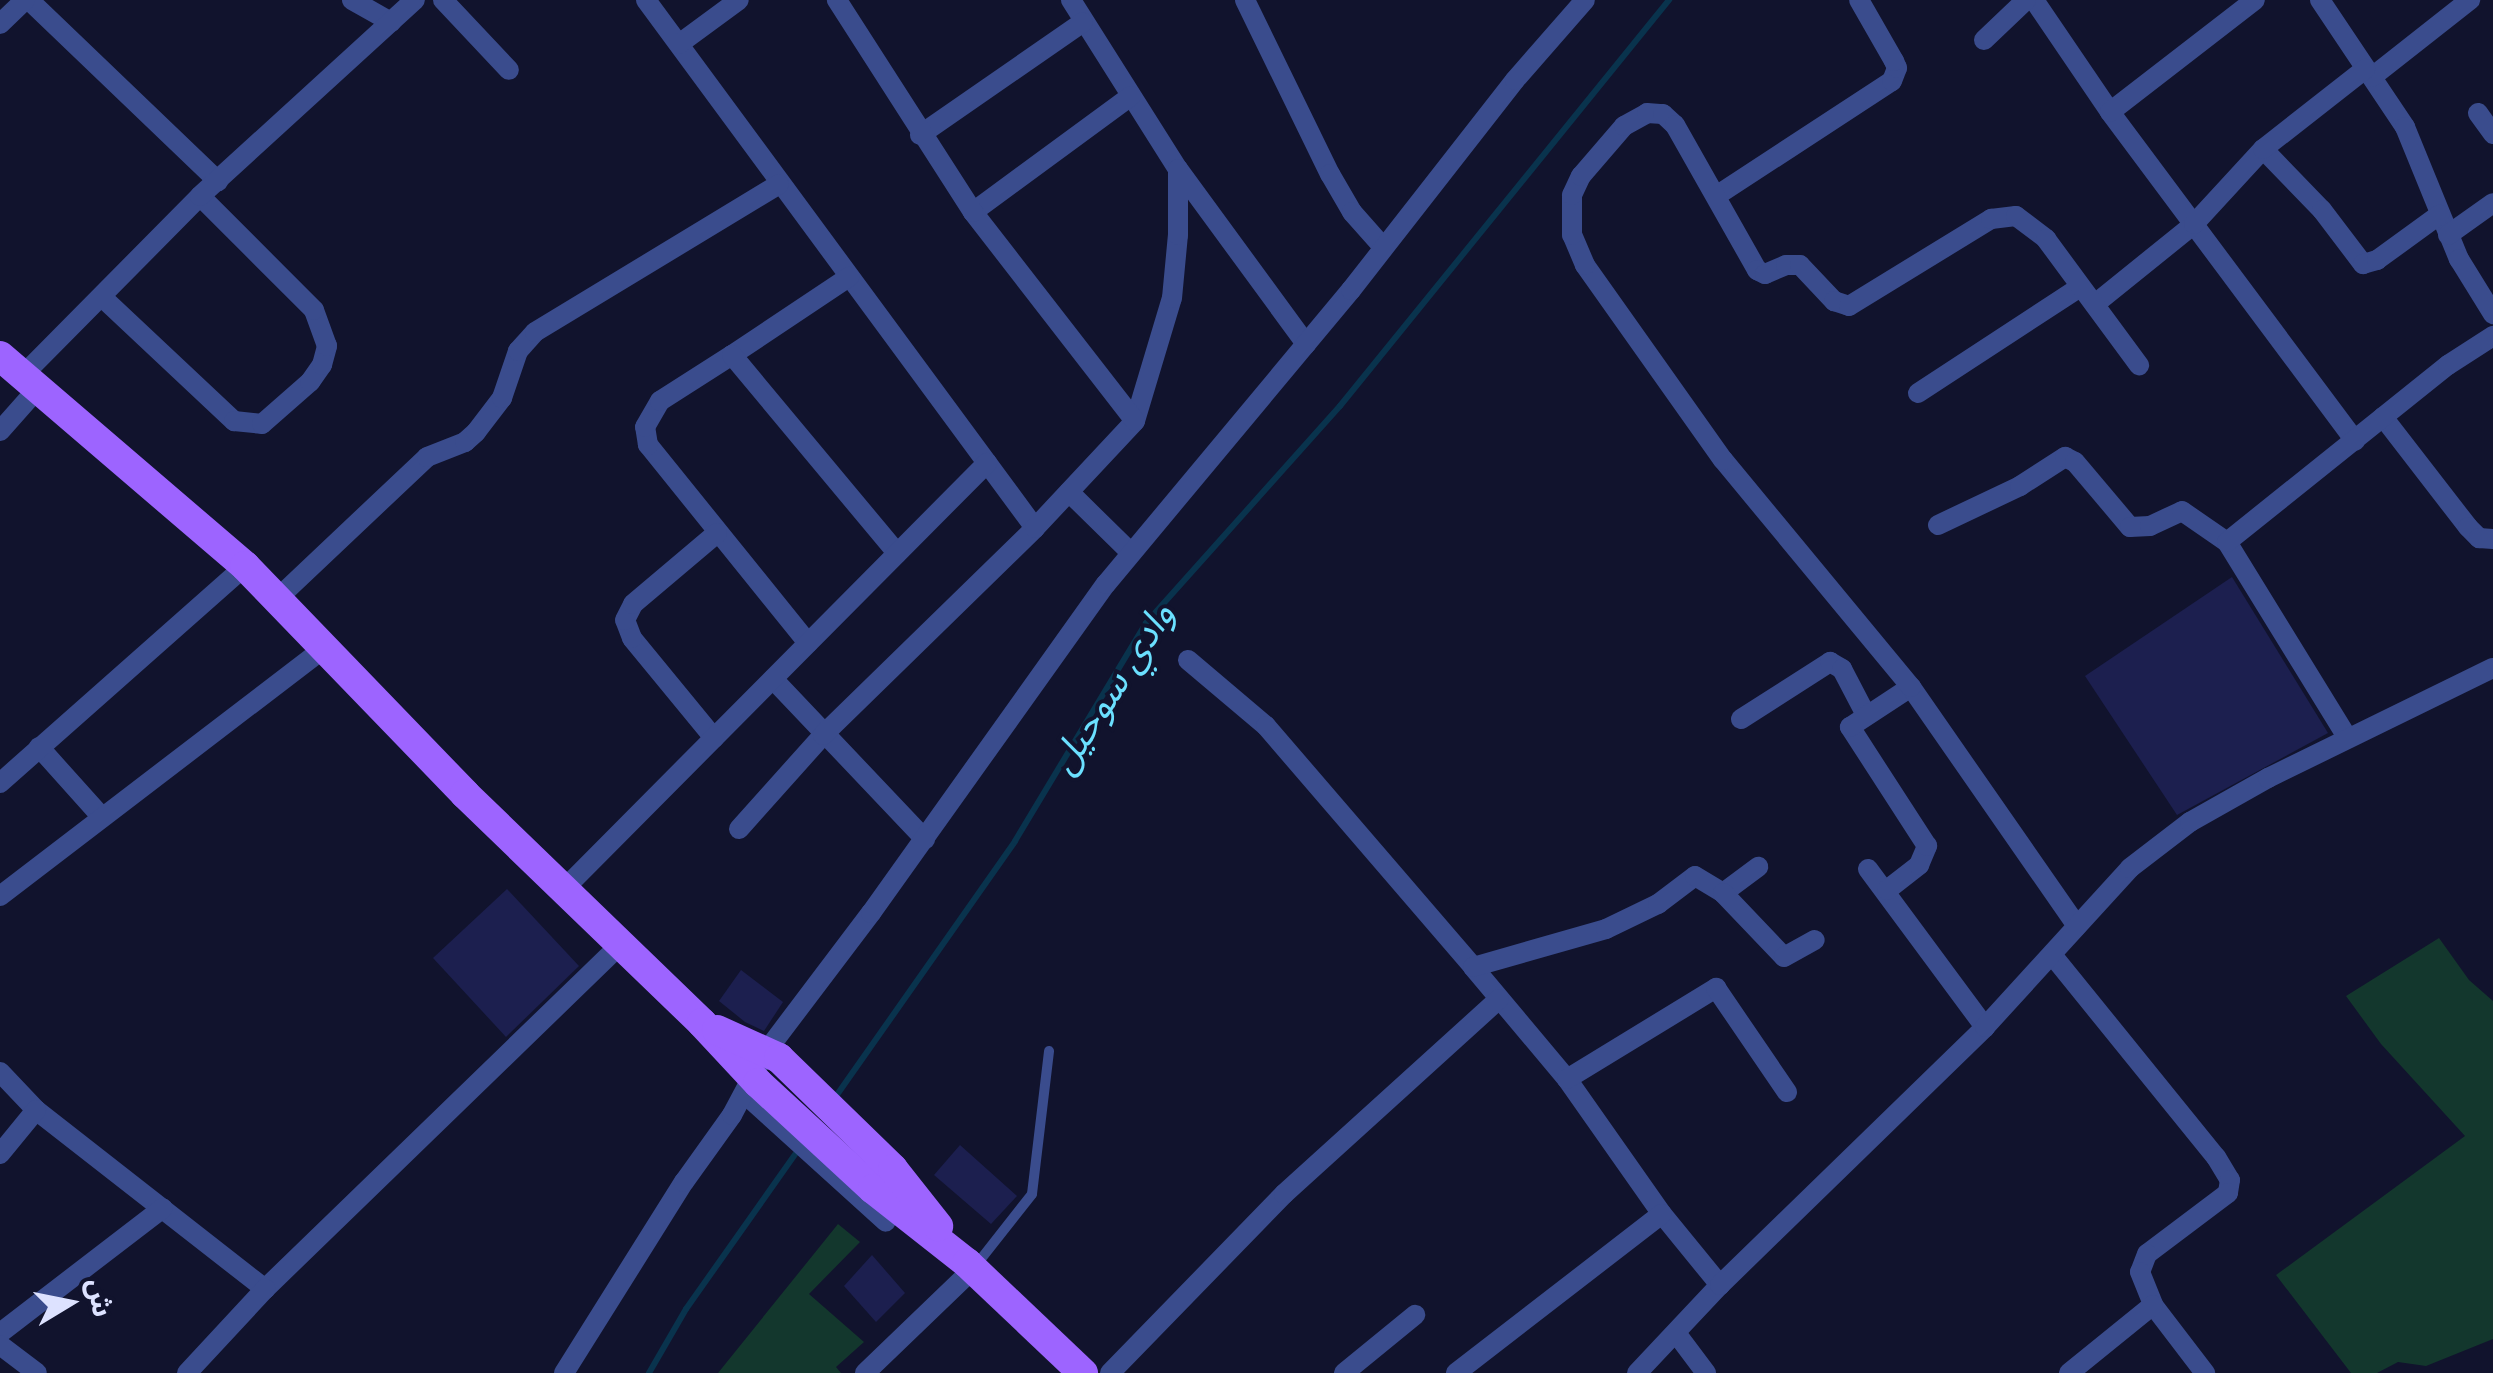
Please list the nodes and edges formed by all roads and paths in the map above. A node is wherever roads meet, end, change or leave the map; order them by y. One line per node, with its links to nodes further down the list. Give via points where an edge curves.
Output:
1 (27, 0): 19 (street); 31 (street)
2 (352, 0): 17 (street)
3 (414, 0): 17 (street)
4 (443, 0): 22 (street)
5 (646, 0): 21 (street)
6 (739, 0): 21 (street)
7 (837, 0): 27 (street)
8 (1071, 0): 18 (street)
9 (1244, 0): 40 (street, via 1330,174)
10 (1585, 0): 40 (street)
11 (1859, 0): 34 (street, via 1894,60 1892,81)
12 (2026, 0): 20 (street)
13 (2034, 0): 25 (street)
14 (2320, 0): 23 (street)
15 (2470, 0): 23 (street)
16 (2244, 4): 25 (street)
17 (391, 22): 31 (street)
18 (1083, 22): 24 (street); 27 (street)
19 (0, 24)
20 (1984, 40)
21 (679, 44): 32 (street)
22 (509, 70)
23 (2368, 73): 29 (street); 37 (street, via 2405,127)
24 (1130, 96): 30 (street); 36 (street)
25 (2110, 112): 38 (street)
26 (2478, 113): 28 (street)
27 (920, 134): 36 (street)
28 (2493, 134)
29 (2263, 149): 37 (street, via 2363,264); 38 (street)
30 (1178, 168): 47 (street); 53 (street, via 1172,298)
31 (218, 180): 33 (street)
32 (780, 184): 41 (street); 66 (street, via 535,332 518,351 502,398 476,432 427,457)
33 (200, 196): 43 (street); 43 (street, via 314,310 327,346 310,382 262,424 234,421)
34 (1716, 196): 42 (street, via 1761,274 1800,265 1842,305 1859,303 2006,214 2036,228); 72 (street, via 1675,124 1647,113 1624,126 1581,176 1570,212 1576,251 1723,460)
35 (2493, 203): 39 (street)
36 (973, 212): 53 (street)
37 (2439, 215): 39 (street)
38 (2194, 224): 44 (street); 55 (street)
39 (2448, 235): 45 (street)
40 (1383, 247): 47 (street)
41 (849, 278): 48 (street); 56 (street)
42 (2080, 287): 44 (street); 51 (street)
43 (104, 298): 50 (street)
44 (2094, 304): 49 (street)
45 (2493, 314)
46 (2493, 336): 52 (street)
47 (1306, 344): 64 (street)
48 (732, 355): 60 (street, via 660,401 645,427 648,445); 63 (street)
49 (2138, 364)
50 (21, 372): 54 (street); 65 (main road)
51 (1918, 394)
52 (2383, 417): 55 (street); 62 (street, via 2468,527)
53 (1135, 421): 57 (street)
54 (0, 430)
55 (2355, 441): 61 (street)
56 (986, 463): 59 (street); 63 (street)
57 (1069, 492): 59 (street); 64 (street)
58 (1938, 525): 61 (street, via 2064,457 2130,528 2182,511)
59 (1035, 528): 75 (street)
60 (717, 533): 67 (street); 77 (street, via 632,604 625,620 632,638)
61 (2227, 542): 76 (street)
62 (2490, 545)
63 (897, 553): 67 (street)
64 (1130, 553): 82 (street)
65 (245, 566): 66 (main road); 78 (street)
66 (278, 598): 68 (main road)
67 (808, 643): 71 (street)
68 (326, 646): 80 (street); 85 (main road)
69 (1188, 660): 93 (street, via 1266,726)
70 (2493, 668): 76 (street)
71 (773, 679): 75 (street); 77 (street)
72 (1911, 687): 73 (street); 89 (street)
73 (1866, 714): 74 (street, via 1842,669 1830,662); 86 (street, via 1852,724 1854,736 1928,846 1919,865)
74 (1741, 719)
75 (823, 735): 81 (street); 82 (street)
76 (2347, 737): 89 (street, via 2190,822 2130,868)
77 (714, 738): 85 (street)
78 (38, 747): 79 (street); 80 (street)
79 (0, 783)
80 (100, 816): 88 (street)
81 (739, 828)
82 (925, 839): 98 (street)
83 (1758, 867): 87 (street)
84 (1868, 870): 86 (street)
85 (563, 890): 91 (main road)
86 (1887, 890): 95 (street)
87 (1723, 893): 90 (street, via 1784,957); 93 (street, via 1695,876 1658,904 1606,929)
88 (0, 896)
89 (2077, 926): 92 (street)
90 (1816, 940)
91 (619, 946): 98 (main road); 108 (street)
92 (2053, 956): 95 (street); 109 (street, via 2230,1180 2228,1194 2141,1262)
93 (1473, 968): 94 (street)
94 (1499, 998): 99 (street); 120 (street, via 1284,1194)
95 (1985, 1027): 107 (street)
96 (1049, 1051): 106 (lane, via 1032,1194)
97 (0, 1072): 101 (street)
98 (759, 1078): 105 (street); 106 (main road, via 883,1179); 117 (street, via 684,1182)
99 (1567, 1079): 100 (street, via 1716,988); 104 (street)
100 (1787, 1092)
101 (36, 1110): 102 (street); 103 (street)
102 (0, 1154)
103 (162, 1208): 108 (street); 112 (street)
104 (1662, 1214): 107 (street); 122 (street)
105 (886, 1222)
106 (970, 1266): 118 (street); 119 (main road)
107 (1720, 1285): 111 (street)
108 (265, 1289): 114 (street)
109 (2153, 1305): 125 (street); 126 (street)
110 (1415, 1314): 121 (street)
111 (1676, 1332): 123 (street); 124 (street)
112 (0, 1333)
113 (0, 1345): 115 (street)
114 (210, 1365): 116 (street)
115 (37, 1373)
116 (187, 1373)
117 (564, 1373)
118 (865, 1373)
119 (1083, 1373)
120 (1110, 1373)
121 (1344, 1373)
122 (1456, 1373)
123 (1637, 1373)
124 (1706, 1373)
125 (2069, 1373)
126 (2205, 1373)

